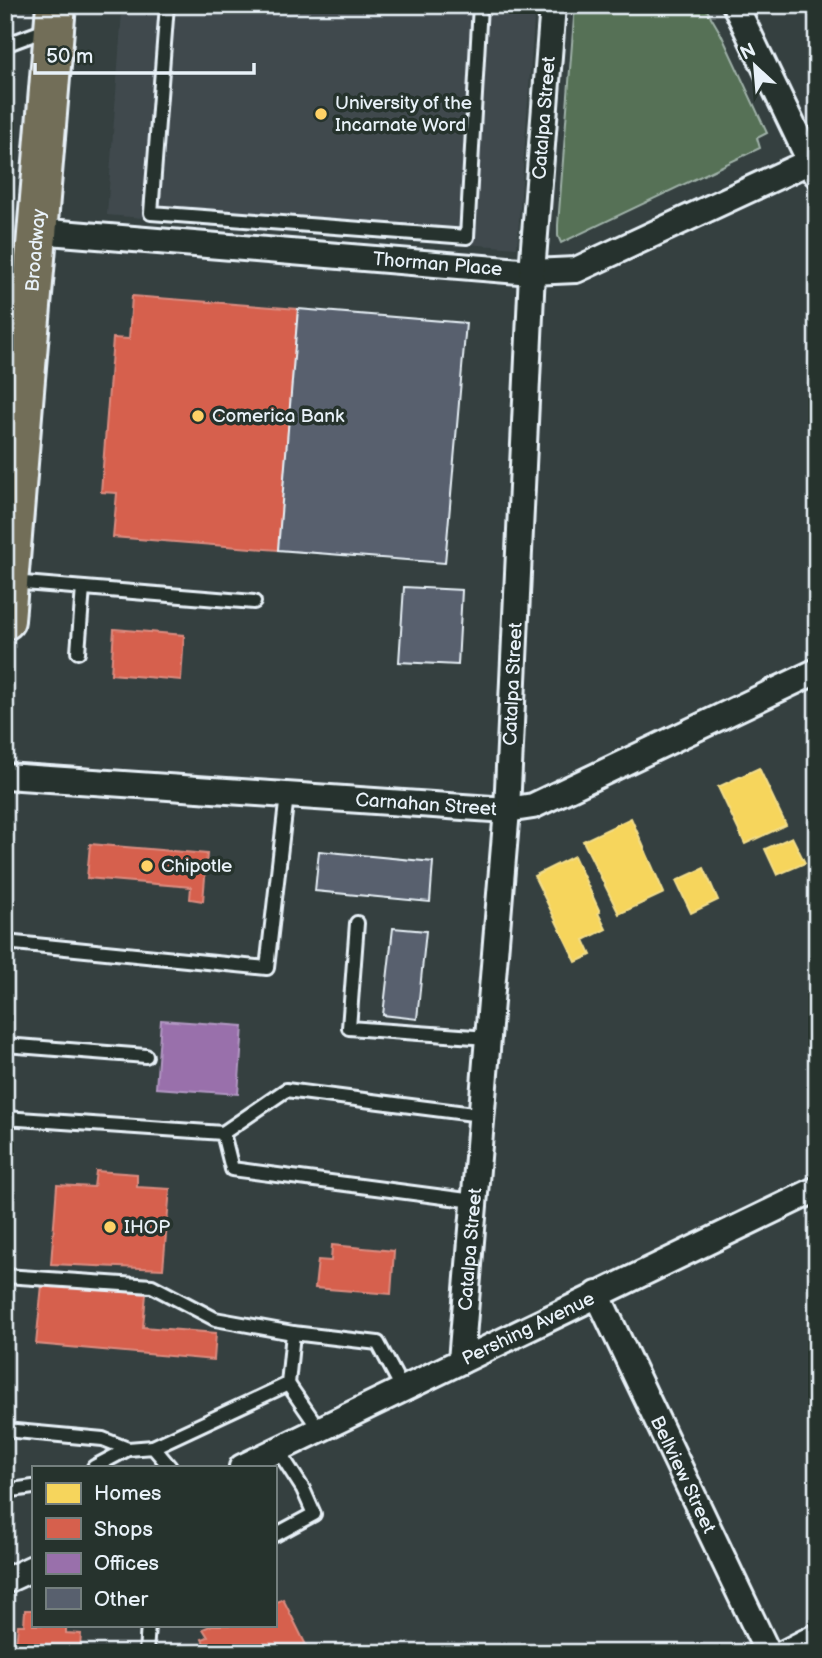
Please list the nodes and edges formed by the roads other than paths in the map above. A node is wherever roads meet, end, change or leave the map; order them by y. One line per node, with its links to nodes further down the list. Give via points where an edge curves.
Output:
1 (167, 5): 8 (lane)
2 (480, 5): 12 (lane)
3 (553, 5): 13 (street, Catalpa Street)
4 (735, 5): 7 (street)
5 (55, 16): 6 (lane); 9 (main road, Broadway)
6 (5, 45)
7 (815, 165): 13 (street, Thorman Place, via 576,270)
8 (152, 213): 10 (lane); 11 (lane)
9 (37, 231): 11 (street, Thorman Place); 14 (main road, Broadway)
10 (225, 232): 11 (street, Thorman Place); 12 (street, Thorman Place)
11 (148, 240)
12 (467, 252): 13 (street, Thorman Place)
13 (532, 272): 23 (street, Catalpa Street)
14 (12, 457): 15 (main road, Broadway)
15 (8, 582): 16 (lane); 18 (main road, Broadway)
16 (83, 588): 17 (lane); 19 (lane)
17 (254, 602)
18 (5, 620)
19 (78, 652)
20 (817, 671): 23 (street, Carnahan Street, via 533,806)
21 (5, 776): 22 (street, Carnahan Street)
22 (287, 795): 23 (street, Carnahan Street); 25 (lane, via 267,968)
23 (507, 810): 26 (street, Catalpa Street)
24 (357, 923): 26 (lane, via 349,1028)
25 (5, 942)
26 (488, 1038): 29 (street, Catalpa Street)
27 (5, 1045): 28 (lane)
28 (146, 1056)
29 (481, 1115): 31 (lane, via 286,1090); 33 (street, Catalpa Street)
30 (5, 1118): 31 (lane)
31 (223, 1133): 33 (lane, via 232,1169)
32 (817, 1189): 35 (street, Pershing Avenue)
33 (474, 1201): 37 (street, Catalpa Street)
34 (5, 1276): 36 (lane, via 152,1286 215,1319)
35 (597, 1294): 37 (street, Pershing Avenue); 56 (street, Bellview Street)
36 (293, 1333): 38 (lane); 39 (lane, via 378,1343)
37 (461, 1361): 39 (street, Pershing Avenue)
38 (288, 1384): 40 (lane); 42 (lane)
39 (402, 1388): 40 (street, Pershing Avenue)
40 (319, 1429): 44 (street, Pershing Avenue)
41 (5, 1430): 43 (lane, via 103,1438)
42 (153, 1447): 43 (lane); 46 (lane)
43 (128, 1449): 45 (lane)
44 (278, 1450): 47 (street, Pershing Avenue); 50 (lane, via 314,1514)
45 (96, 1466)
46 (169, 1466)
47 (244, 1466)
48 (32, 1488): 49 (lane)
49 (5, 1492)
50 (276, 1534)
51 (32, 1568): 52 (street)
52 (5, 1581)
53 (148, 1626): 55 (lane)
54 (817, 1636): 57 (street)
55 (146, 1653)
56 (768, 1653)
57 (784, 1653)

